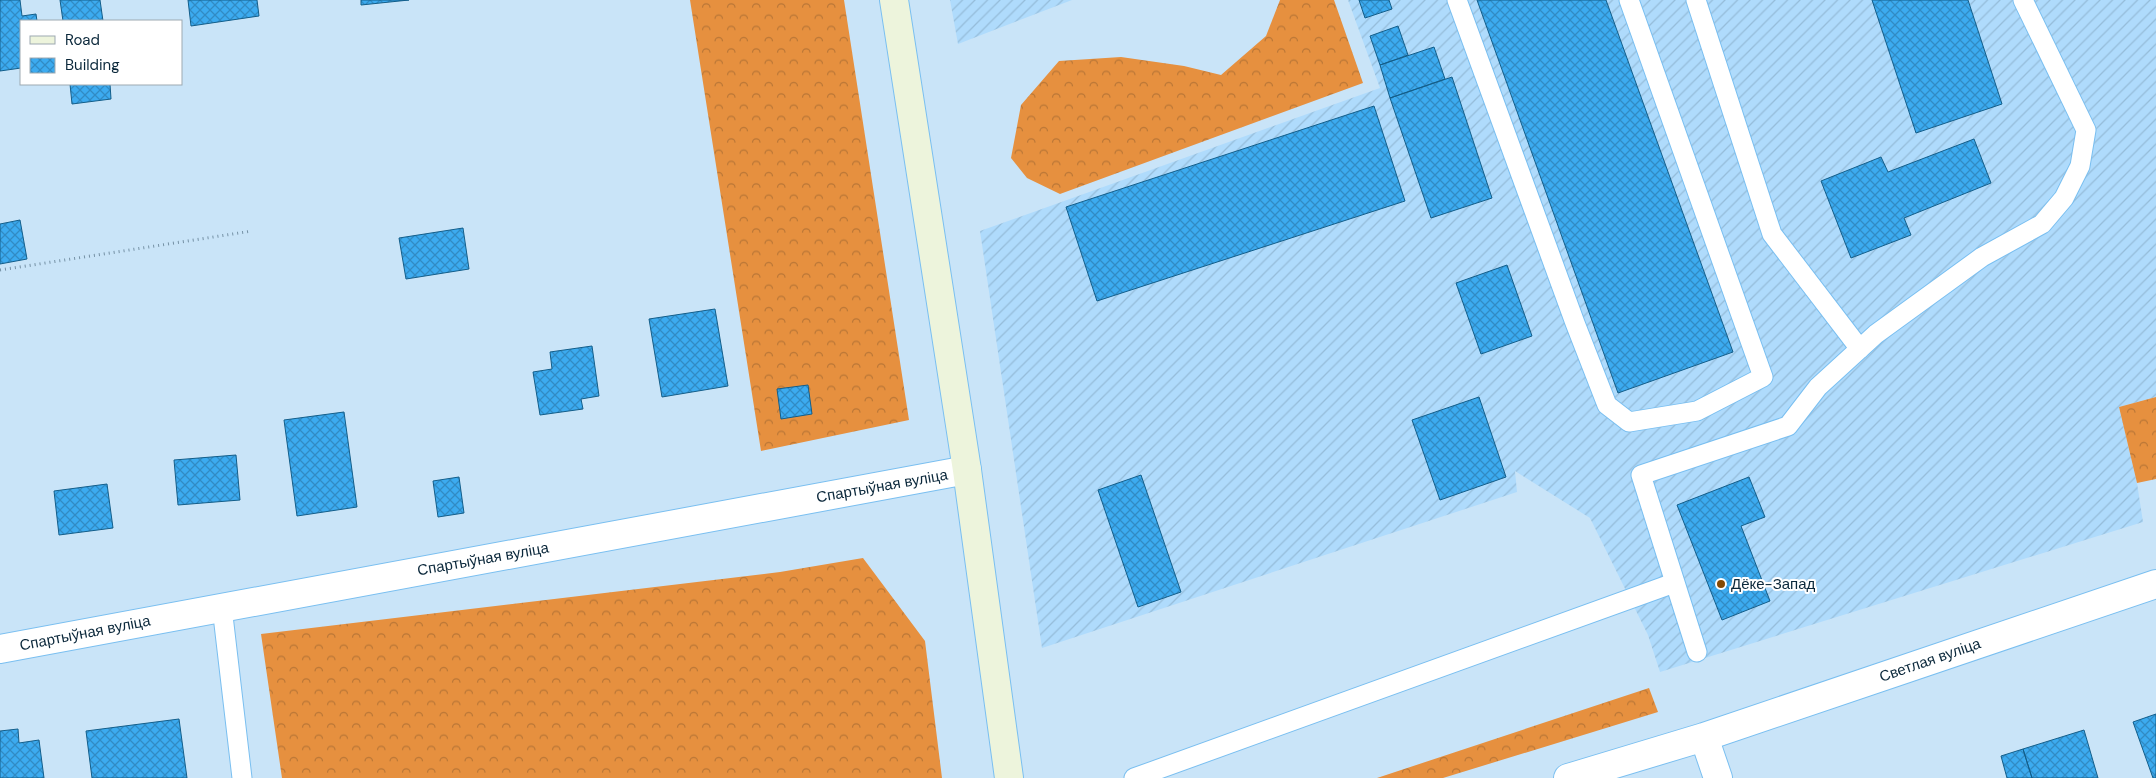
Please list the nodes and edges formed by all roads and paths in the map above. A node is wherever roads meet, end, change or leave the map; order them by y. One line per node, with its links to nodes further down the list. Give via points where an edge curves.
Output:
1 (894, 0): 9 (main road)
2 (1457, 0): 3 (lane, via 1607,405 1629,422 1696,411 1763,377)
3 (1629, 0)
4 (1696, 0): 8 (lane, via 1772,234)
5 (2023, 0): 8 (lane, via 2086,130 2080,166 2064,198 2042,224 1982,257)
6 (252, 231): 7 (path)
7 (0, 270)
8 (1860, 349): 10 (lane, via 1818,387 1788,426 1641,475)
9 (967, 470): 12 (street, Спартыўная вуліца); 17 (main road)
10 (1674, 583): 14 (lane); 18 (lane)
11 (2156, 584): 15 (street, Светлая вуліца)
12 (222, 607): 13 (street, Спартыўная вуліца); 16 (lane)
13 (0, 649)
14 (1697, 652)
15 (1704, 737): 19 (street, Светлая вуліца); 20 (street)
16 (242, 778)
17 (1009, 778)
18 (1134, 778)
19 (1568, 778)
20 (1718, 778)

